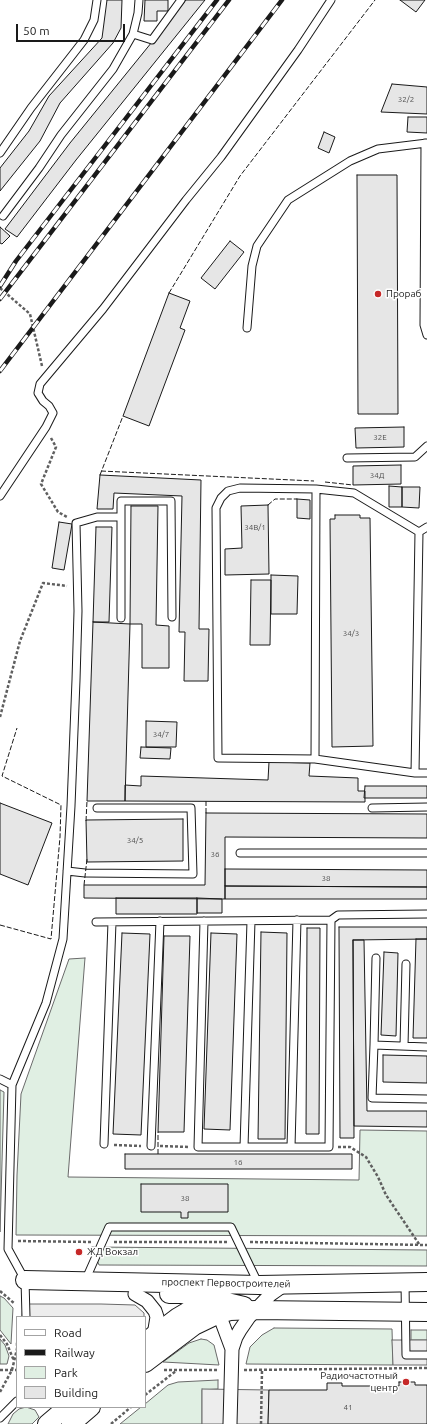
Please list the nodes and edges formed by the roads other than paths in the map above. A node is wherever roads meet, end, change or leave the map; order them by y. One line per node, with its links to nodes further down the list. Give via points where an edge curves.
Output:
1 (97, 0): 7 (lane, via 94,20 84,40)
2 (139, 0): 5 (lane)
3 (181, 0): 5 (lane, via 152,40)
4 (331, 0): 14 (lane, via 221,157 103,309 40,384 38,393 53,413)
5 (133, 34): 8 (lane, via 113,69 61,135)
6 (426, 143): 9 (lane, via 378,149 350,161 288,200 257,246 252,266); 10 (lane, via 424,325)
7 (0, 153)
8 (3, 216)
9 (247, 328)
10 (427, 335)
11 (427, 446): 12 (lane, via 415,457)
12 (347, 458)
13 (316, 489): 17 (lane, via 354,493); 20 (lane); 20 (lane, via 240,488 228,491 216,508 218,758)
14 (0, 496)
15 (121, 517): 18 (lane, via 121,501 171,501); 19 (lane); 28 (lane, via 97,517 76,523 78,611)
16 (427, 527): 17 (lane)
17 (419, 532): 21 (lane)
18 (172, 617)
19 (121, 618)
20 (315, 759): 21 (lane)
21 (415, 773): 22 (lane)
22 (427, 773)
23 (427, 807): 25 (lane)
24 (97, 808): 28 (lane, via 191,808 193,874)
25 (372, 808)
26 (240, 853): 27 (lane)
27 (427, 853)
28 (67, 871): 43 (lane, via 63,939 46,1003)
29 (427, 914): 31 (lane, via 338,915)
30 (297, 920): 31 (lane); 34 (lane); 48 (lane)
31 (331, 920): 48 (lane, via 329,1147)
32 (160, 921): 33 (lane); 36 (lane); 46 (lane)
33 (204, 921): 34 (lane); 47 (lane, via 198,1147)
34 (251, 921): 47 (lane)
35 (96, 922): 36 (lane)
36 (112, 922): 45 (lane)
37 (376, 958): 39 (lane)
38 (406, 964): 40 (lane)
39 (374, 1045): 40 (lane); 44 (lane, via 372,1098)
40 (404, 1046): 41 (lane)
41 (427, 1047)
42 (0, 1079): 43 (lane)
43 (12, 1085): 55 (lane, via 8,1249)
44 (427, 1099)
45 (104, 1144)
46 (151, 1146)
47 (244, 1147): 48 (lane)
48 (291, 1147)
49 (84, 1281): 53 (lane, via 109,1227 231,1227); 54 (main road, проспект Первостроителей); 55 (main road, проспект Первостроителей)
50 (406, 1282): 51 (main road, проспект Первостроителей); 52 (main road, проспект Первостроителей); 60 (lane)
51 (427, 1282)
52 (284, 1284): 53 (main road, проспект Первостроителей); 59 (street)
53 (259, 1285): 54 (main road, проспект Первостроителей); 57 (main road)
54 (141, 1288): 55 (main road); 56 (main road); 64 (street, via 157,1317)
55 (22, 1293): 63 (lane)
56 (182, 1294): 57 (main road); 58 (street, via 187,1300)
57 (210, 1298): 58 (main road); 59 (main road); 62 (street)
58 (189, 1310): 64 (main road)
59 (256, 1310): 60 (main road); 62 (main road); 65 (street, via 240,1330)
60 (406, 1312): 61 (main road); 66 (lane, via 406,1355)
61 (427, 1312)
62 (219, 1314): 64 (main road); 65 (street)
63 (26, 1316)
64 (154, 1342): 67 (main road)
65 (232, 1349): 73 (street)
66 (427, 1355)
67 (146, 1361)
68 (16, 1402): 71 (lane)
69 (87, 1408): 70 (main road)
70 (69, 1413): 72 (main road)
71 (0, 1418)
72 (47, 1424)
73 (230, 1424)

